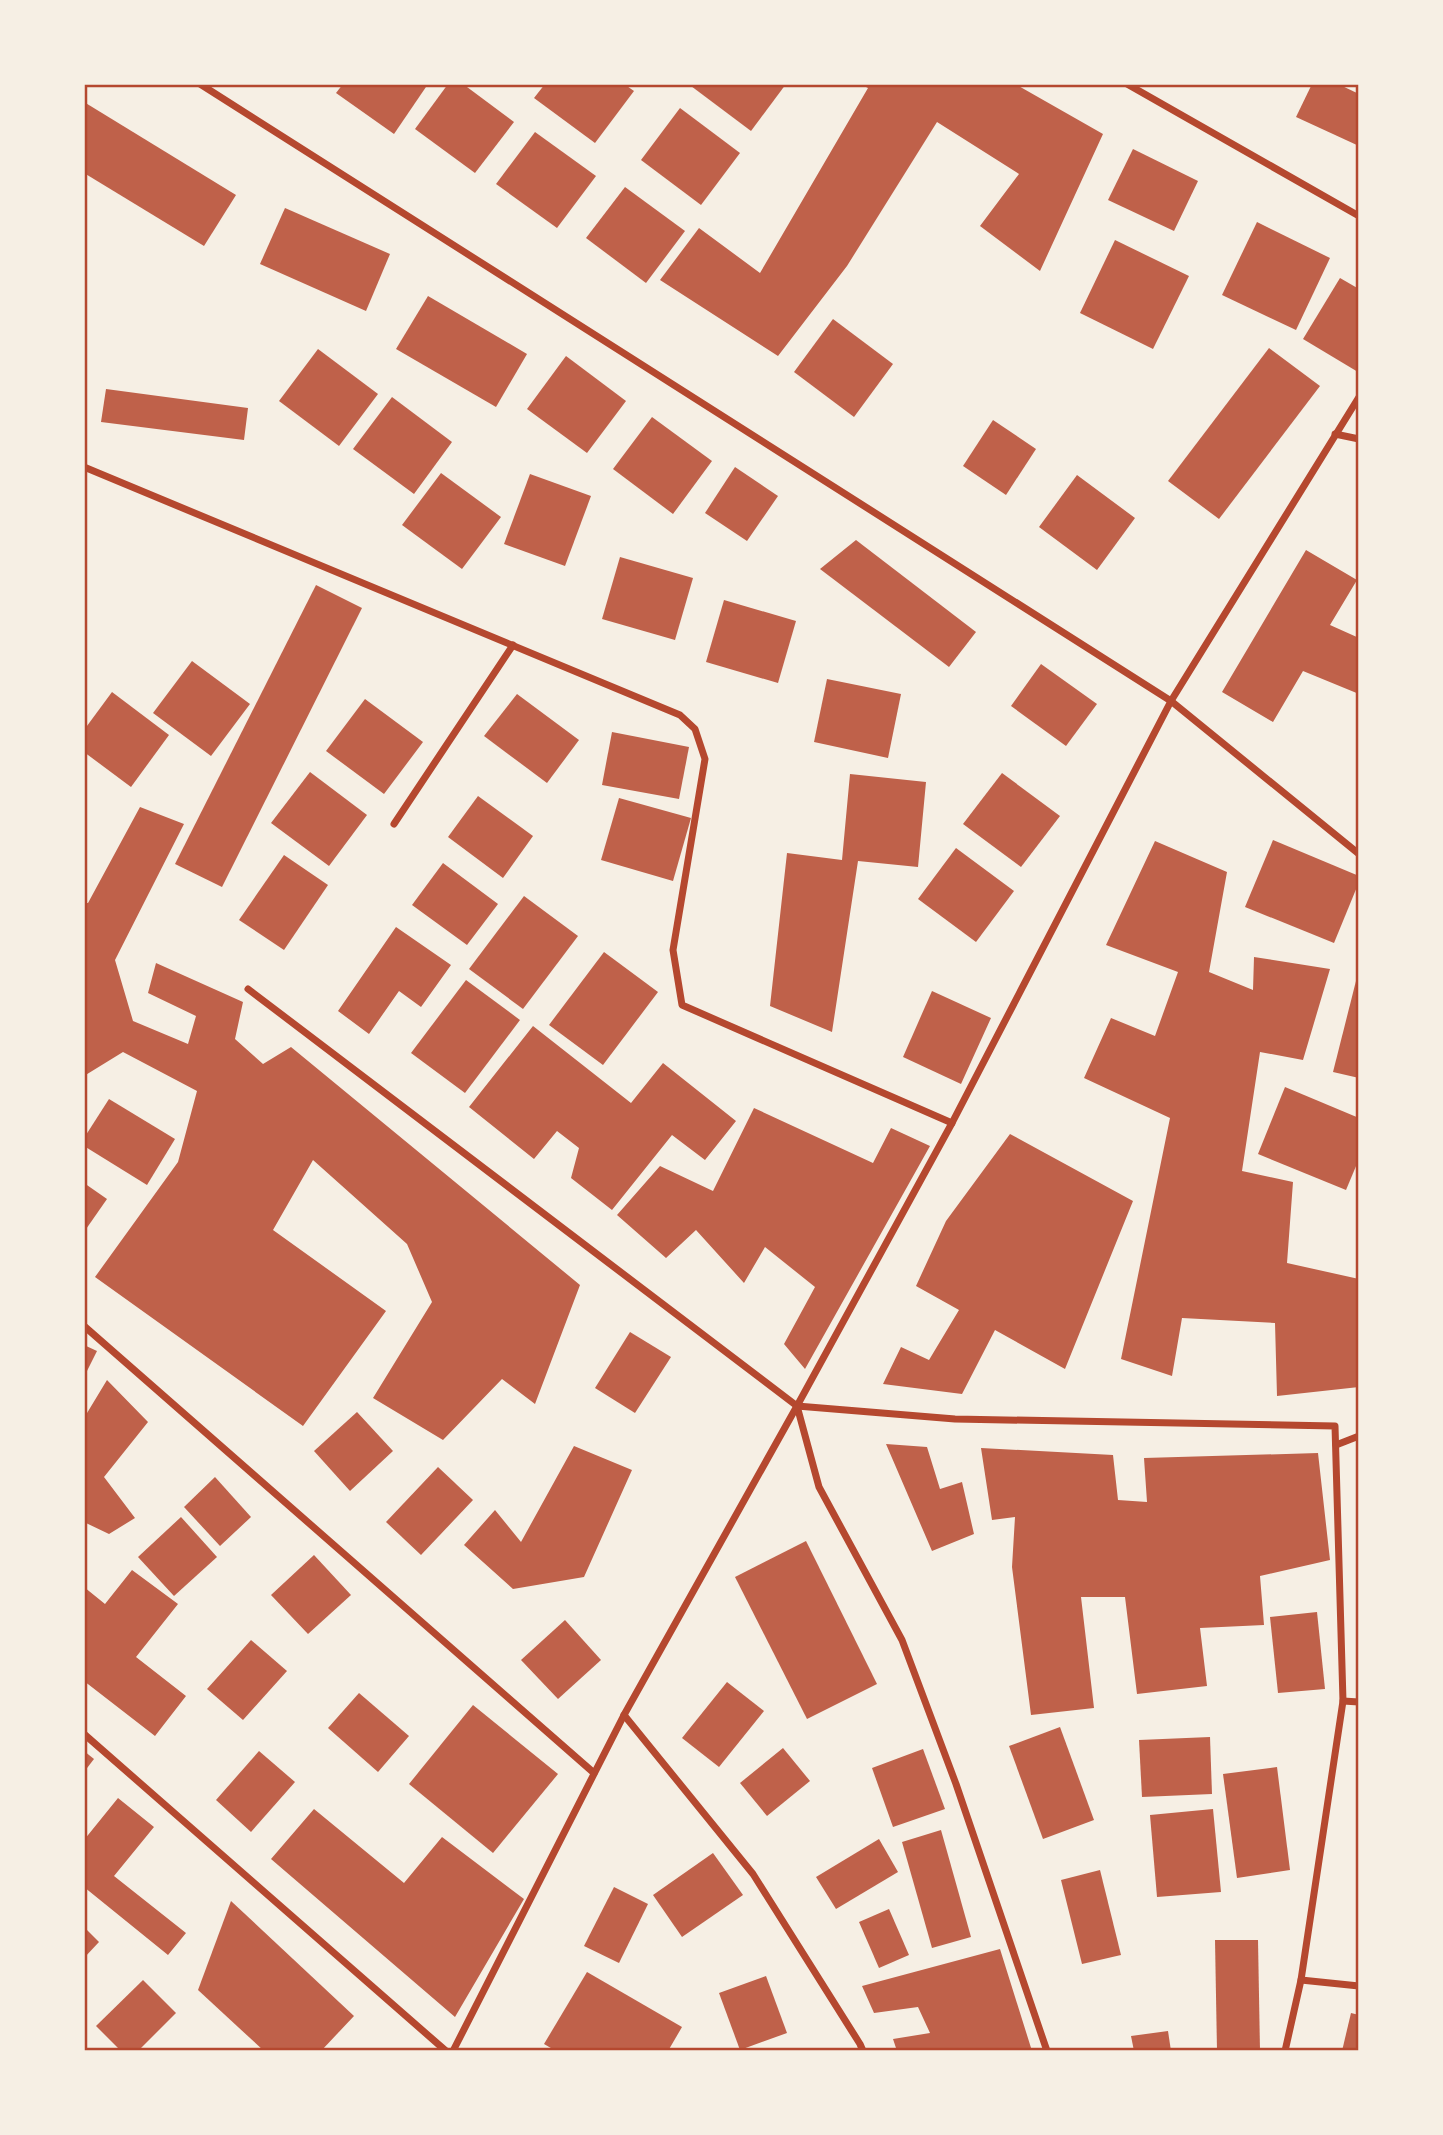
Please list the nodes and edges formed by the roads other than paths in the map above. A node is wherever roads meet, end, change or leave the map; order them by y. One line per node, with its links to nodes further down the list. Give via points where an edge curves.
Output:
1 (200, 84): 9 (street)
2 (1127, 84): 3 (street)
3 (1359, 216)
4 (1359, 397): 5 (street)
5 (1335, 434): 6 (street); 9 (street)
6 (1359, 439)
7 (84, 467): 8 (street)
8 (513, 645): 10 (street); 13 (street, via 680,715 695,729 705,759 673,950 681,1005)
9 (1171, 701): 11 (street); 13 (street)
10 (394, 824)
11 (1359, 854)
12 (248, 989): 15 (street)
13 (952, 1123): 15 (street)
14 (84, 1326): 22 (street)
15 (797, 1406): 17 (street, via 955,1419 1335,1426); 20 (street); 28 (street, via 819,1487 907,1653 957,1784)
16 (1359, 1436): 17 (street)
17 (1336, 1446): 18 (street)
18 (1343, 1701): 19 (street); 23 (street)
19 (1359, 1702)
20 (624, 1714): 22 (street); 27 (street, via 753,1874)
21 (84, 1734): 25 (street)
22 (594, 1773): 26 (street)
23 (1301, 1980): 24 (street); 29 (street)
24 (1359, 1986)
25 (446, 2051)
26 (453, 2051)
27 (863, 2051)
28 (1047, 2051)
29 (1285, 2051)

